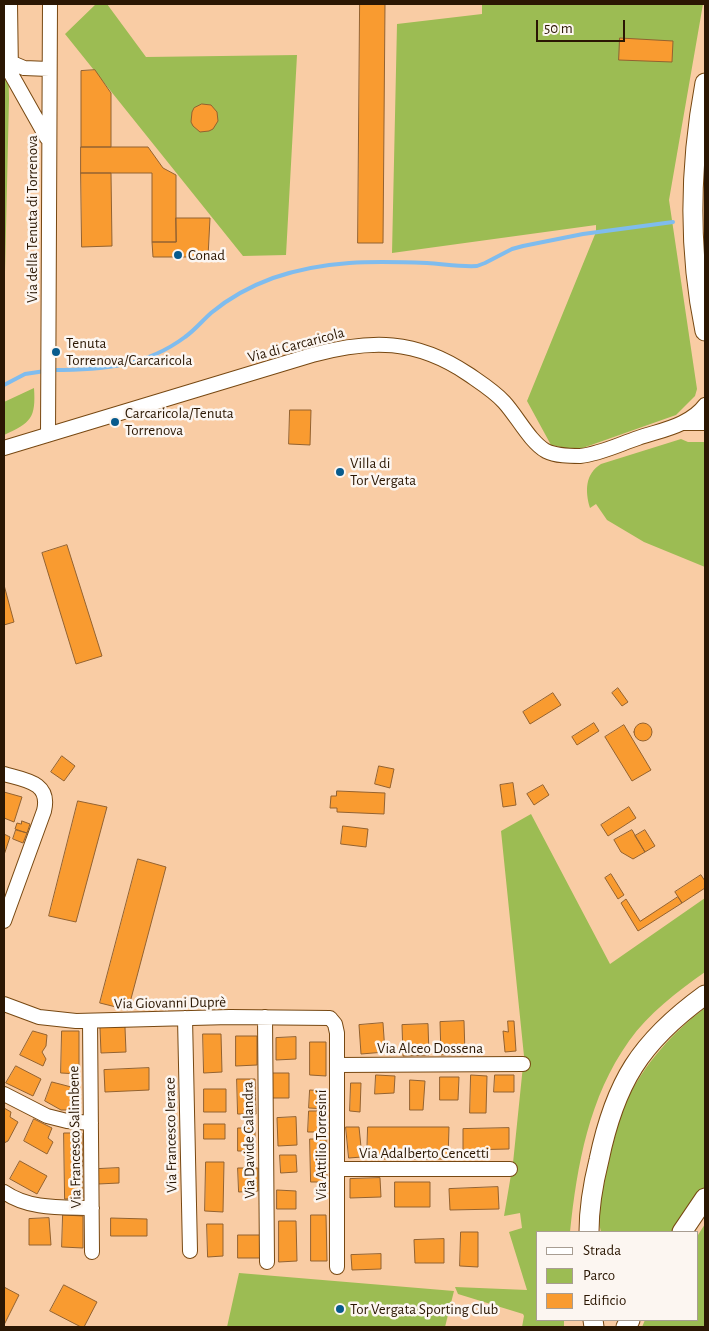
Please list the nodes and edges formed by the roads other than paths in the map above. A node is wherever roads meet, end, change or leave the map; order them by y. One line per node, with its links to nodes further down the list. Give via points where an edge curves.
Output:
1 (10, 4): 3 (street)
2 (50, 4): 4 (street, Via della Tenuta di Torrenova)
3 (10, 62): 4 (street, via 24,68); 6 (street, via 12,76)
4 (49, 69): 6 (street, Via della Tenuta di Torrenova)
5 (705, 83): 7 (street, via 693,189 696,260)
6 (48, 140): 11 (street, Via della Tenuta di Torrenova)
7 (705, 331)
8 (705, 404): 9 (street, Via di Carcaricola)
9 (682, 423): 10 (street, Via di Carcaricola); 11 (street, Via di Carcaricola, via 587,455 555,454 535,441 491,390 447,360 416,349 375,345 350,346 312,355)
10 (705, 423)
11 (48, 434): 12 (street, Via di Carcaricola)
12 (4, 448)
13 (4, 774): 14 (street, via 33,783 43,790 45,800 44,811)
14 (4, 921)
15 (705, 996): 30 (street, via 664,1028 621,1088 602,1144)
16 (4, 1004): 19 (street, Via Giovanni Duprè, via 45,1018)
17 (264, 1017): 18 (street, Via Giovanni Duprè); 20 (street, Via Giovanni Duprè, via 326,1017); 34 (street, Via Davide Calandra)
18 (185, 1018): 19 (street, Via Giovanni Duprè); 32 (street, Via Francesco Ierace)
19 (90, 1021): 24 (street, Via Francesco Salimbene)
20 (335, 1024): 22 (street, Via Attilio Torresini)
21 (523, 1064): 22 (street, Via Alceo Dossena)
22 (336, 1065): 25 (street, Via Attilio Torresini)
23 (4, 1094): 24 (street, via 48,1116)
24 (92, 1124): 29 (street, Via Francesco Salimbene)
25 (337, 1169): 26 (street, Via Adalberto Cencetti); 35 (street, Via Attilio Torresini)
26 (510, 1169)
27 (4, 1192): 29 (street, via 36,1206)
28 (705, 1198): 31 (street)
29 (92, 1208): 33 (street, Via Francesco Salimbene)
30 (588, 1231)
31 (683, 1231)
32 (190, 1251)
33 (92, 1252)
34 (267, 1262)
35 (337, 1267)

